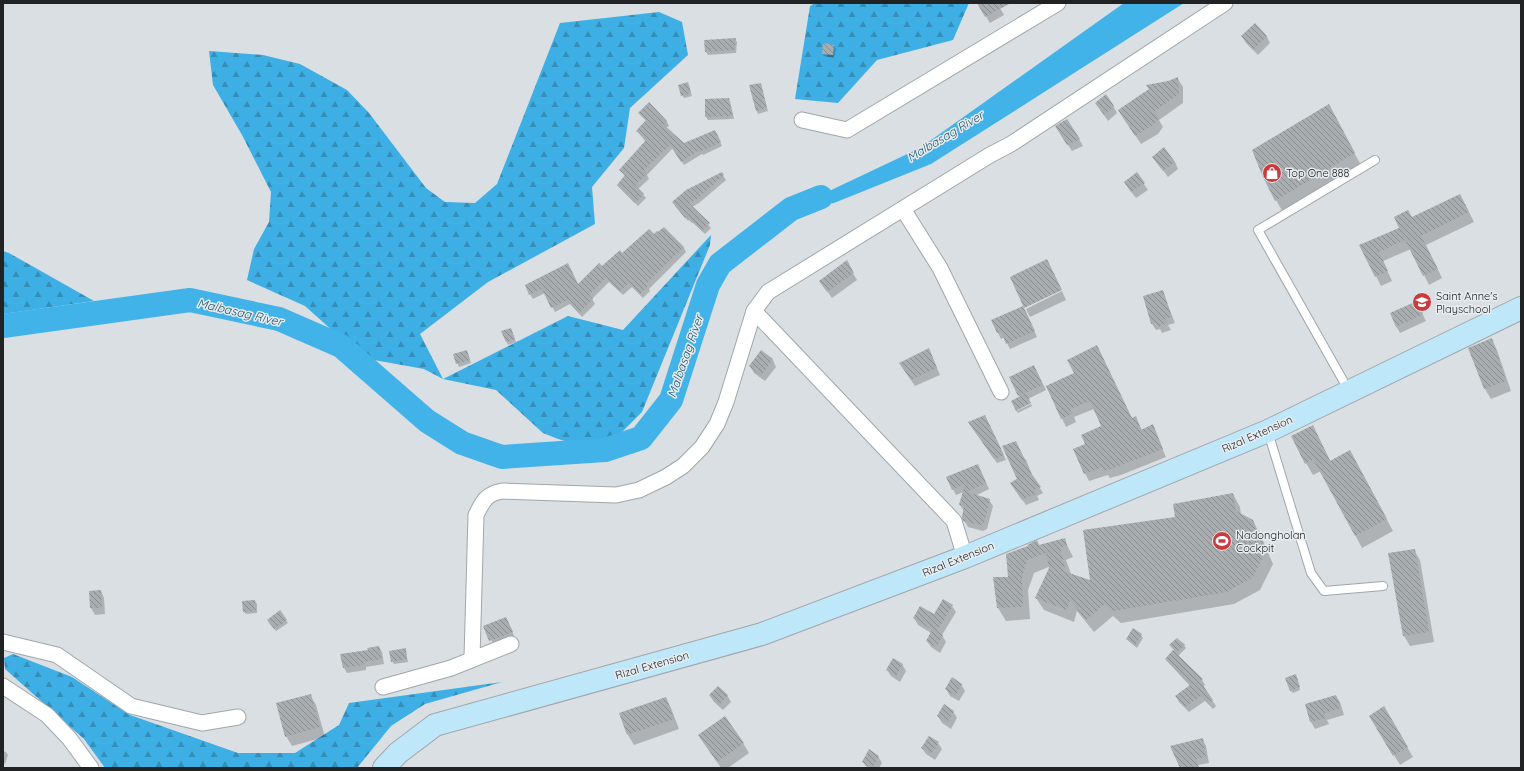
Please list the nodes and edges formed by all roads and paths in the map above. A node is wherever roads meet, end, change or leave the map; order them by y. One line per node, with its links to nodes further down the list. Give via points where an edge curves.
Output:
1 (1058, 3): 3 (street, via 847,130)
2 (1225, 3): 5 (street, via 1011,144)
3 (802, 120)
4 (1375, 160): 8 (lane, via 1258,230)
5 (903, 209): 7 (street, via 768,292); 9 (street, via 940,268)
6 (1521, 308): 8 (street, Rizal Extension)
7 (754, 311): 11 (street, via 954,521); 15 (street, via 717,424 702,447 683,466 666,478 640,490 616,495 502,491 492,493 481,504 476,515)
8 (1350, 391): 10 (street, Rizal Extension)
9 (1001, 392)
10 (1268, 431): 11 (street, Rizal Extension); 12 (lane, via 1311,573 1324,591)
11 (966, 557): 20 (street, Rizal Extension, via 762,634 435,725 398,753)
12 (1383, 586)
13 (3, 642): 18 (street, via 57,655 131,706 202,723)
14 (511, 644): 15 (street)
15 (472, 658): 17 (street, via 451,668)
16 (3, 686): 19 (street, via 47,715 69,738)
17 (383, 687)
18 (238, 717)
19 (91, 768)
20 (384, 768)

